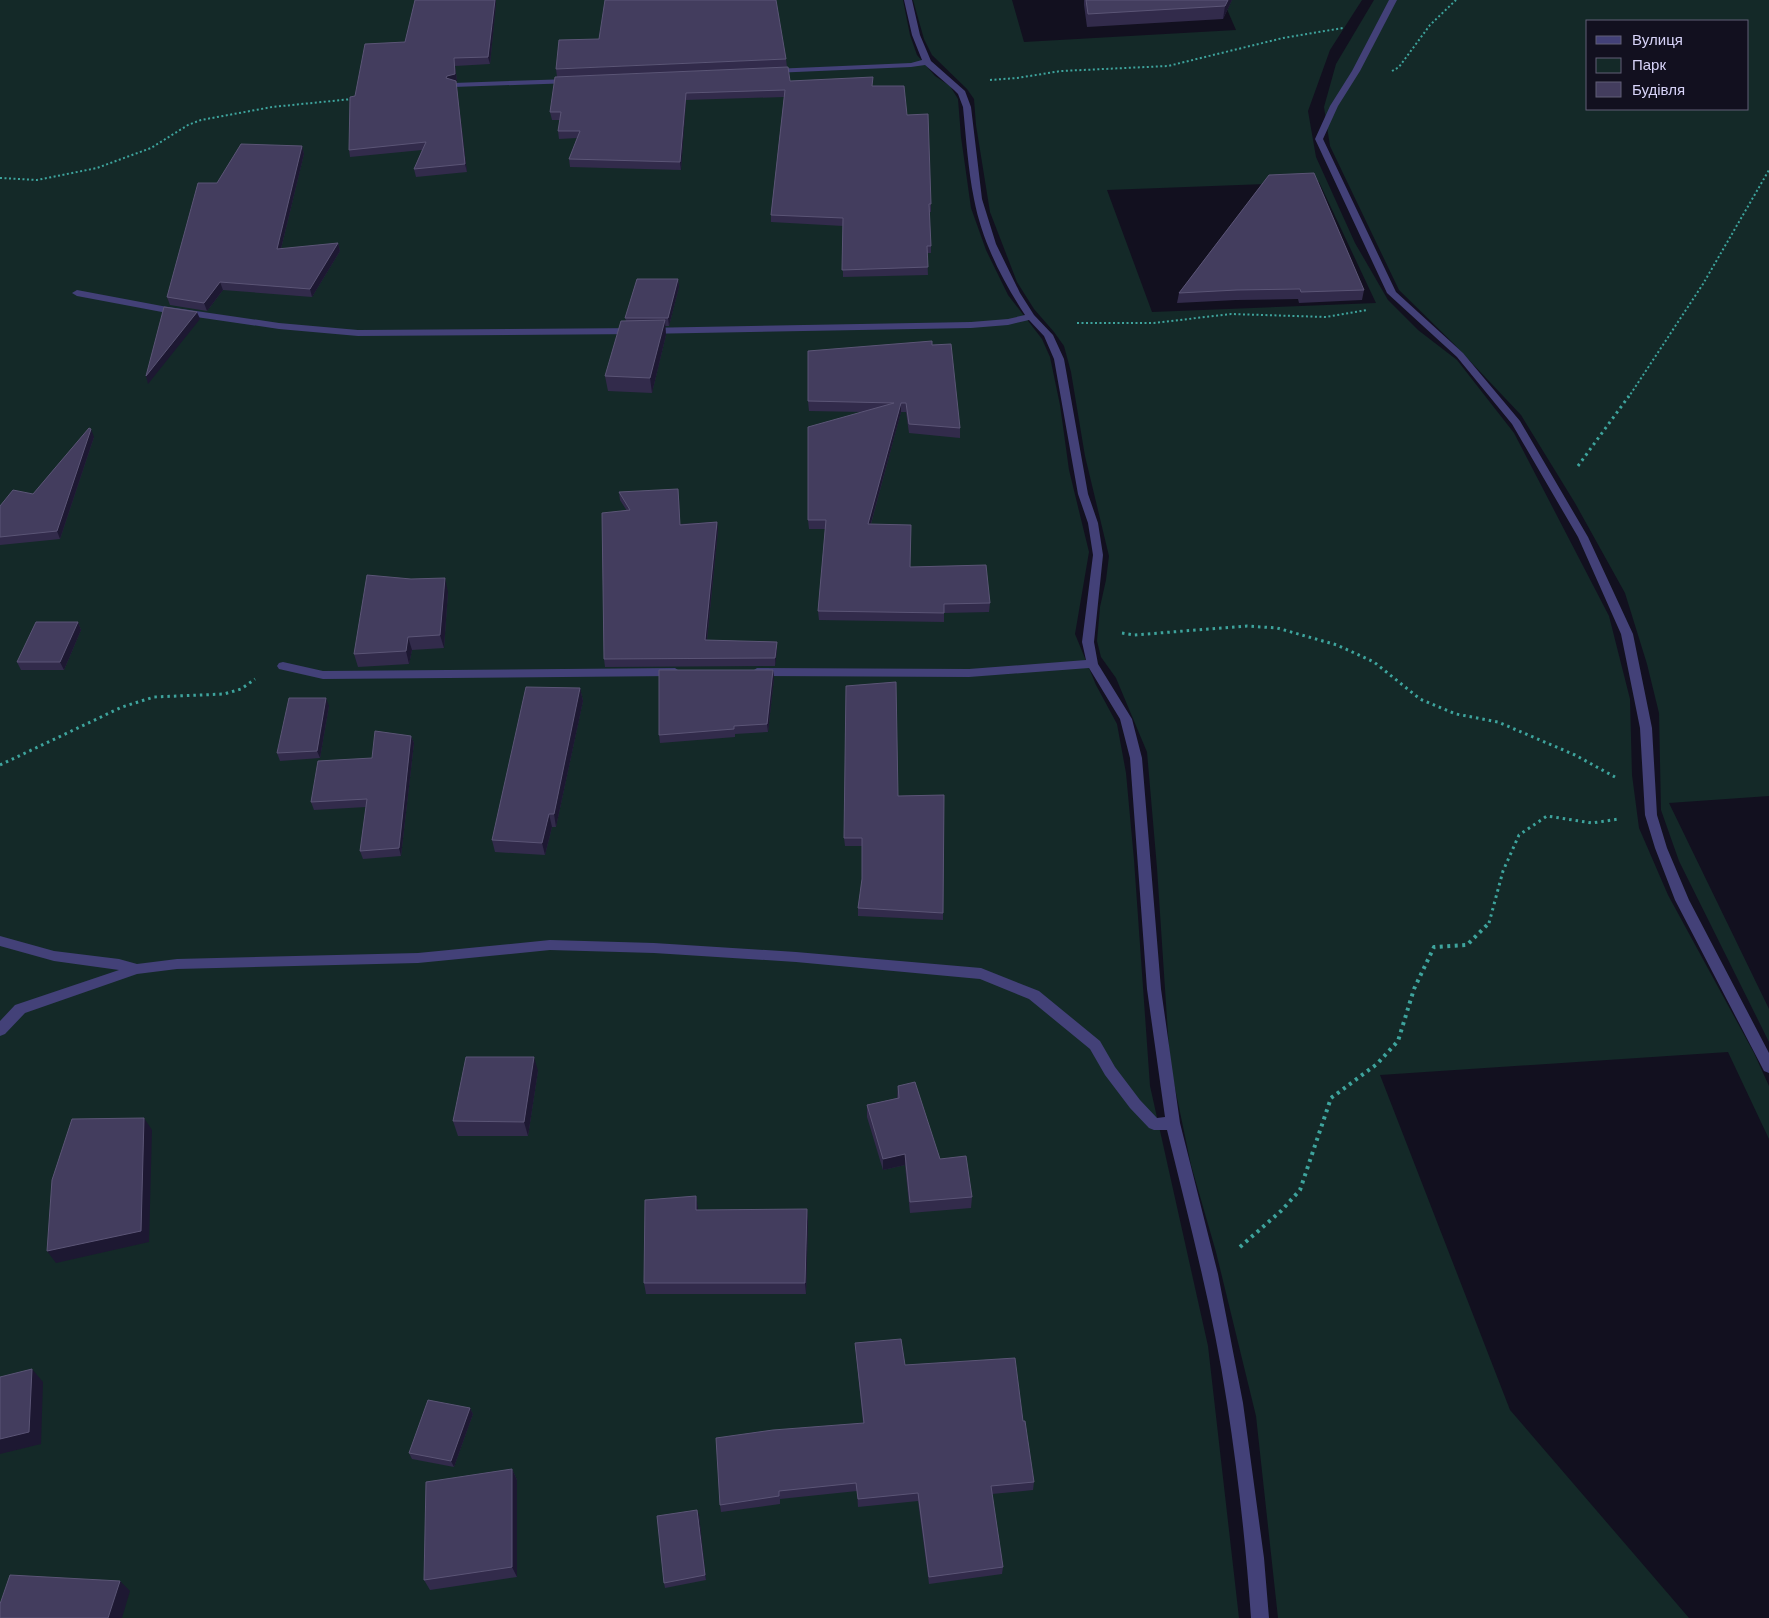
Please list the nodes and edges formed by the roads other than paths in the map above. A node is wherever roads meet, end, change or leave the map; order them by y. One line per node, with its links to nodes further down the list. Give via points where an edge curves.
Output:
1 (908, 0): 3 (lane, via 916,35)
2 (1392, 0): 16 (lane, via 1319,139 1392,293 1460,355 1516,423 1583,537 1627,634 1646,728 1651,815 1661,848 1682,900)
3 (927, 62): 4 (lane); 8 (lane, via 962,94 967,107 978,199 991,244)
4 (765, 72)
5 (579, 81): 6 (lane)
6 (453, 85)
7 (77, 293): 8 (lane, via 172,311 358,333 971,325)
8 (1031, 317): 9 (lane, via 1048,335 1060,359 1083,494 1093,523 1098,555 1089,621)
9 (1092, 664): 12 (lane, via 969,673); 17 (lane, via 1126,719 1136,758 1154,989)
10 (283, 666): 11 (lane, via 323,675)
11 (688, 672)
12 (746, 672)
13 (0, 940): 14 (lane, via 54,956)
14 (137, 969): 15 (lane, via 20,1009); 17 (lane, via 177,964 418,958 550,945 796,957 981,974 1034,995 1095,1046 1115,1078 1154,1124)
15 (0, 1030)
16 (1769, 1067)
17 (1172, 1123): 18 (lane, via 1210,1274 1235,1403)
18 (1260, 1618)

